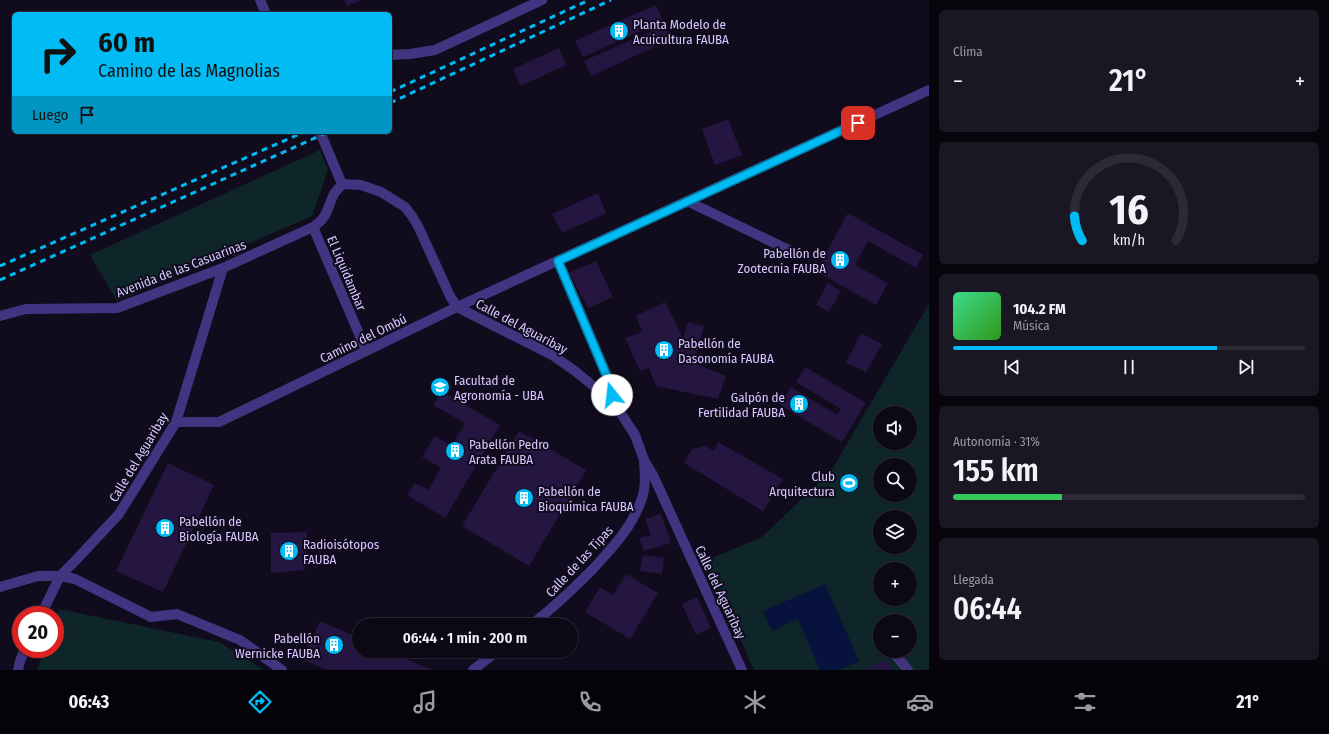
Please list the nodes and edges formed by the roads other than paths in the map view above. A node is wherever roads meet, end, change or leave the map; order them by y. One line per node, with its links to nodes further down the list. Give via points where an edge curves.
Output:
1 (260, 0): 3 (lane)
2 (542, 0): 4 (lane, via 434,50)
3 (265, 12)
4 (392, 55)
5 (929, 90): 8 (lane, Camino del Ombú)
6 (321, 134): 7 (lane)
7 (342, 184): 9 (lane, Avenida de las Casuarinas, via 334,194 325,217); 13 (lane, Calle del Aguaribay, via 361,185 382,192 405,207 418,226)
8 (687, 201): 10 (lane); 11 (lane, Camino del Ombú)
9 (313, 227): 12 (lane, Avenida de las Casuarinas); 15 (lane, El Liquidambar)
10 (793, 252)
11 (558, 261): 13 (lane, Camino del Ombú); 16 (lane, via 611,386)
12 (223, 268): 14 (lane, Avenida de las Casuarinas, via 117,308 26,309); 17 (lane, Calle del Aguaribay)
13 (457, 307): 15 (lane, Camino del Ombú); 16 (lane, Calle del Aguaribay, via 552,355)
14 (0, 316)
15 (366, 350): 17 (lane, Camino del Ombú, via 219,422)
16 (614, 403): 18 (lane, Calle del Aguaribay, via 635,435)
17 (176, 422): 19 (lane, Calle del Aguaribay, via 119,514)
18 (644, 460): 22 (lane, Calle de las Tipas, via 645,481 642,500 633,521 615,546); 29 (lane, Calle del Aguaribay)
19 (60, 576): 20 (lane, via 38,576); 21 (lane, Calle del Aguaribay); 27 (lane, via 74,579 152,617 177,614 240,640)
20 (0, 587)
21 (45, 606)
22 (540, 618)
23 (21, 658): 26 (lane)
24 (488, 658): 28 (lane)
25 (898, 658): 30 (lane)
26 (18, 670)
27 (282, 670)
28 (473, 670)
29 (742, 670)
30 (908, 670)

